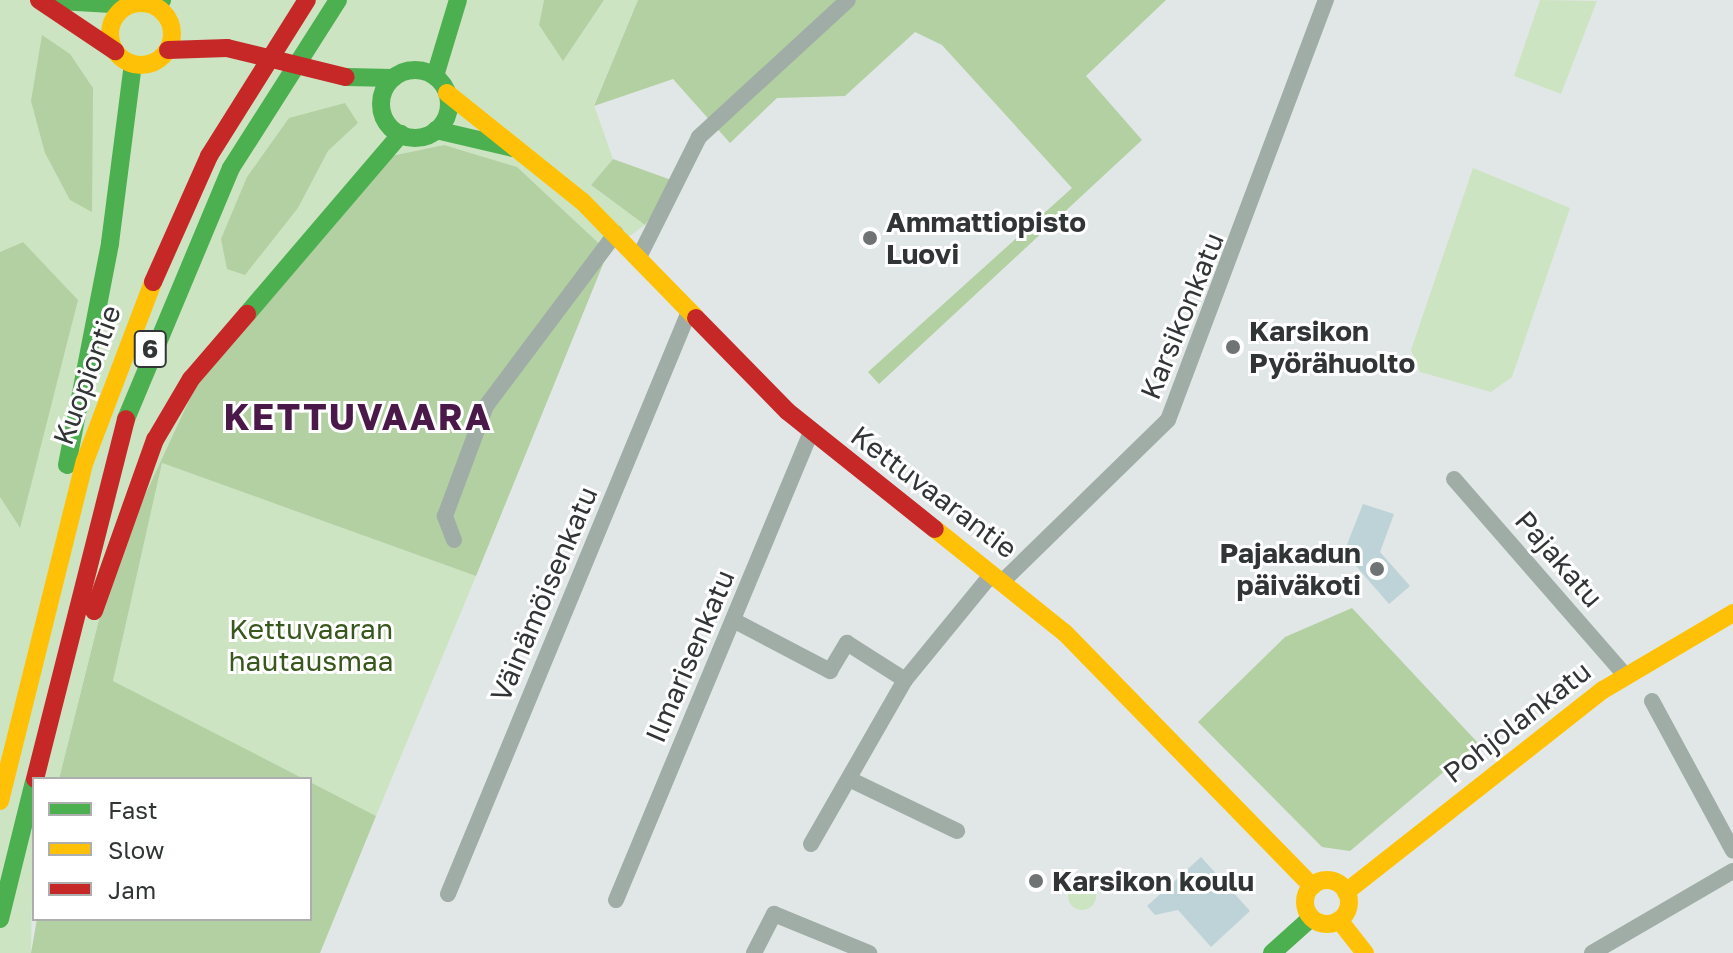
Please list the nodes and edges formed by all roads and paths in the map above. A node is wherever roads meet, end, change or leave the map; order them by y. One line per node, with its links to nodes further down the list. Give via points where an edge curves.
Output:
1 (39, 0): 7 (main road); 12 (main road)
2 (307, 0): 31 (main road, Kuopiontie / 6, via 209,156 126,341 85,461)
3 (338, 0): 35 (main road, Kuopiontie / 6, via 231,168 144,365 109,468)
4 (458, 0): 14 (main road)
5 (848, 0): 23 (street, via 699,137)
6 (160, 3): 7 (main road); 9 (main road)
7 (129, 5): 12 (main road, via 111,25)
8 (1321, 5): 28 (street, Karsikonkatu, via 1168,420)
9 (170, 21): 10 (main road); 11 (main road)
10 (222, 47): 11 (main road); 15 (main road, bridge)
11 (168, 50): 13 (main road, via 153,63)
12 (115, 51): 13 (main road)
13 (133, 64): 31 (main road, via 110,243)
14 (435, 76): 16 (main road, via 413,70); 17 (main road)
15 (346, 77): 16 (main road); 18 (main road)
16 (393, 78): 18 (main road)
17 (447, 93): 19 (main road, via 448,113); 21 (main road, Kettuvaarantie)
18 (381, 103): 20 (main road)
19 (436, 130): 20 (main road); 21 (main road, Kettuvaarantie)
20 (401, 134): 35 (main road, via 191,379 155,440)
21 (518, 149): 22 (main road, Kettuvaarantie)
22 (616, 233): 23 (main road, Kettuvaarantie); 27 (street, via 486,406 445,516)
23 (639, 257): 24 (main road, Kettuvaarantie)
24 (688, 314): 25 (main road, Kettuvaarantie); 46 (street, Väinämöisenkatu)
25 (811, 432): 28 (main road, Kettuvaarantie); 30 (street, Ilmarisenkatu)
26 (1454, 479): 32 (street, Pajakatu)
27 (454, 540)
28 (995, 581): 33 (street, Karsikonkatu); 44 (main road, Kettuvaarantie, via 1106,671)
29 (1733, 613): 32 (main road, Pohjolankatu)
30 (733, 620): 33 (street, via 830,671 847,643); 47 (street, Ilmarisenkatu)
31 (36, 652): 39 (main road, Kuopiontie / 6)
32 (1625, 675): 45 (main road, Pohjolankatu)
33 (905, 680): 37 (street, Karsikonkatu)
34 (1652, 701): 42 (street)
35 (46, 732): 36 (main road, Kuopiontie / 6)
36 (35, 777)
37 (849, 779): 40 (street); 41 (street, Karsikonkatu)
38 (32, 788): 49 (main road, Kuopiontie / 6)
39 (0, 801)
40 (957, 831)
41 (811, 844)
42 (1733, 851)
43 (1733, 871): 55 (street)
44 (1312, 886): 45 (main road, via 1330,881); 48 (main road, via 1305,902)
45 (1346, 892): 50 (main road)
46 (448, 894)
47 (616, 900)
48 (1311, 918): 50 (main road); 53 (main road)
49 (0, 919)
50 (1339, 920): 54 (main road)
51 (754, 953): 52 (street, via 774,914)
52 (869, 953)
53 (1272, 953)
54 (1365, 953)
55 (1592, 953)

